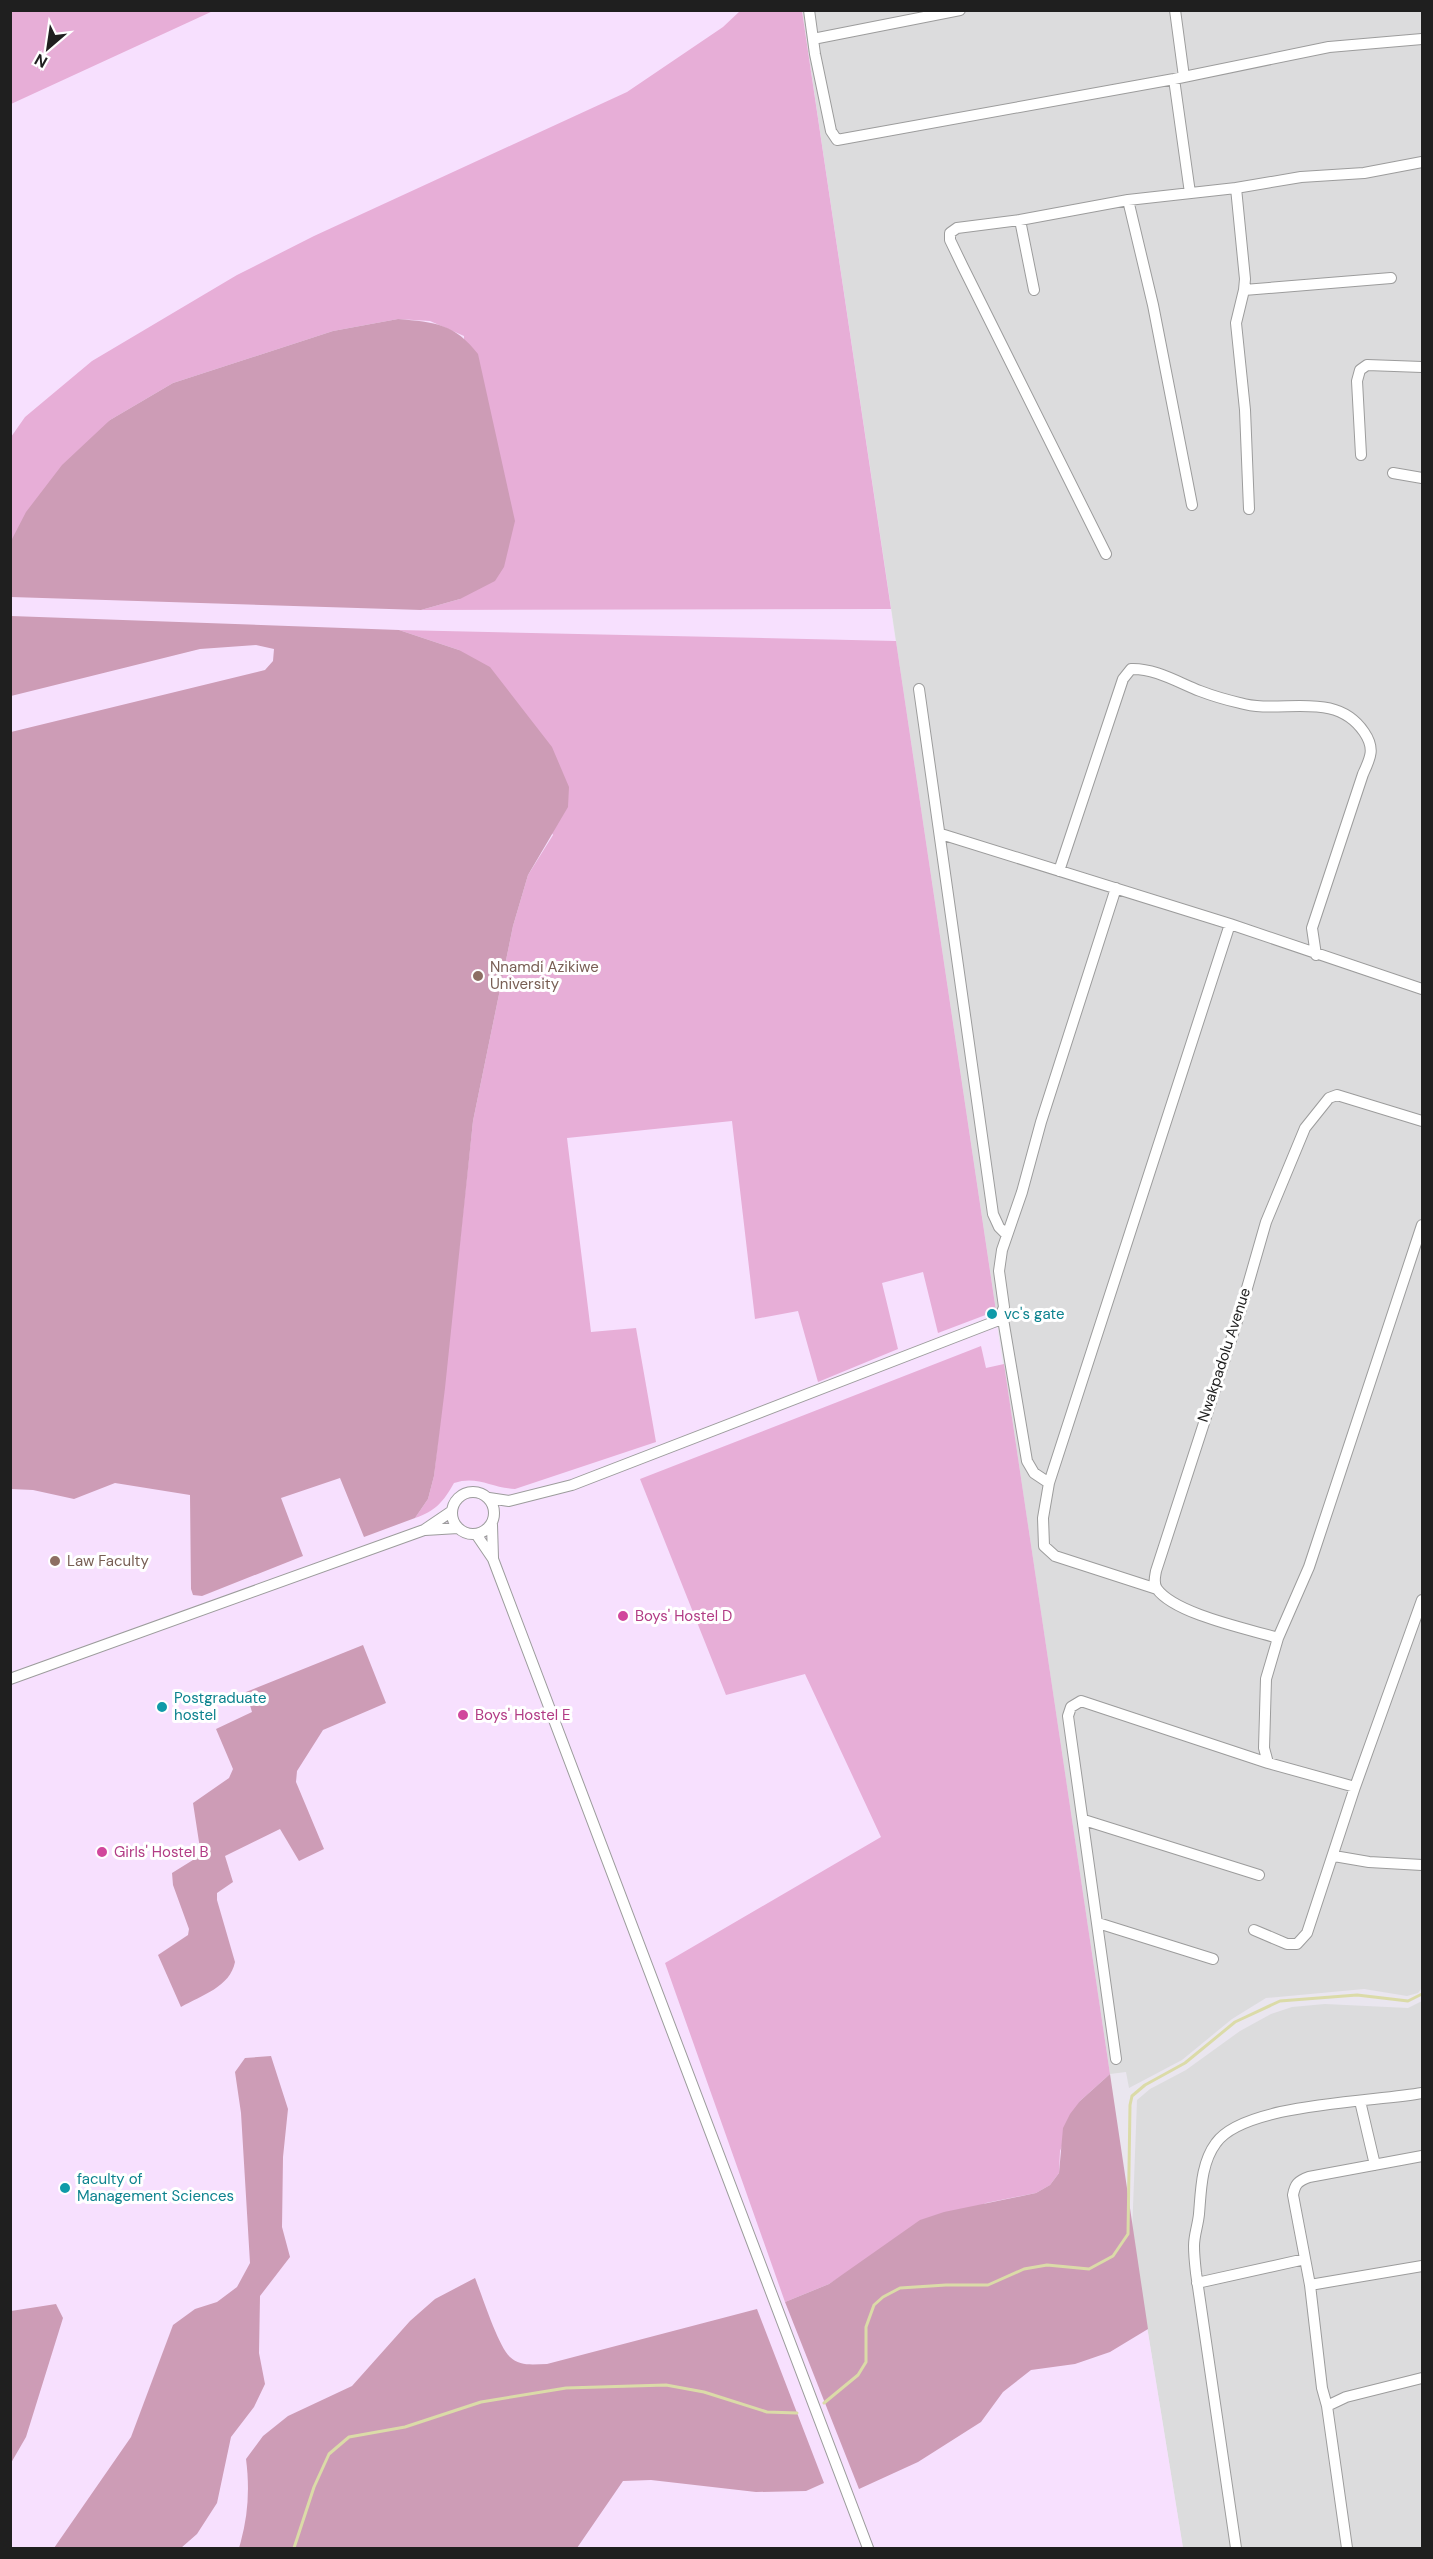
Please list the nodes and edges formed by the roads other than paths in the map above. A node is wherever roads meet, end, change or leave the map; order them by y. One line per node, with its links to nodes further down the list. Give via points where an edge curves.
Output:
1 (809, 10): 4 (street)
2 (960, 10): 4 (street)
3 (1175, 10): 6 (street)
4 (813, 39): 6 (street, via 831,131 837,140)
5 (1422, 39): 6 (street, via 1329,47)
6 (1179, 78): 9 (street)
7 (1422, 162): 8 (street)
8 (1236, 188): 9 (street); 14 (street)
9 (1190, 193): 10 (street)
10 (1128, 201): 11 (street); 19 (street)
11 (1020, 220): 13 (street); 21 (street, via 957,228 950,233 950,240)
12 (1391, 278): 14 (street)
13 (1034, 290)
14 (1244, 290): 20 (street, via 1236,323)
15 (1422, 368): 16 (street, via 1367,365 1359,370 1356,381)
16 (1361, 455)
17 (1393, 473): 18 (street)
18 (1422, 478)
19 (1192, 505)
20 (1250, 508)
21 (1106, 554)
22 (919, 689): 23 (street)
23 (940, 834): 24 (street); 31 (street, via 993,1214)
24 (1059, 871): 25 (street); 27 (street, via 1123,679 1131,669 1154,672 1243,704 1328,707 1359,725 1370,740 1372,753 1312,928)
25 (1116, 888): 26 (street); 31 (street)
26 (1230, 924): 27 (street); 33 (street)
27 (1316, 955): 28 (street)
28 (1422, 989)
29 (1422, 1121): 42 (street, Nwakpadolu Avenue, via 1337,1095 1329,1098 1305,1128 1266,1222 1156,1570)
30 (1422, 1225): 44 (street, via 1309,1567)
31 (1007, 1235): 32 (street, via 999,1271)
32 (1002, 1313): 33 (street, via 1027,1461 1034,1473); 35 (street, via 994,1324 974,1332 572,1485)
33 (1049, 1483): 42 (street, via 1043,1518 1044,1546 1055,1556)
34 (489, 1498): 35 (street); 36 (street, via 481,1493 462,1495); 37 (street, via 494,1507)
35 (509, 1501): 37 (street)
36 (452, 1511): 38 (street); 39 (street)
37 (493, 1520): 40 (street, via 485,1532); 41 (street)
38 (458, 1528): 39 (street); 40 (street)
39 (424, 1530): 45 (street)
40 (476, 1534): 41 (street)
41 (493, 1559): 66 (street)
42 (1157, 1589): 44 (street, via 1190,1611)
43 (1422, 1600): 47 (street)
44 (1278, 1638): 46 (street, via 1266,1679 1264,1748)
45 (10, 1679)
46 (1268, 1763): 47 (street); 48 (street, via 1081,1701 1071,1707 1068,1716)
47 (1355, 1787): 49 (street)
48 (1084, 1820): 51 (street); 52 (street)
49 (1334, 1856): 50 (street); 53 (street, via 1303,1940 1287,1944)
50 (1422, 1865)
51 (1259, 1875)
52 (1098, 1923): 54 (street); 55 (street)
53 (1254, 1930)
54 (1213, 1959)
55 (1116, 2058)
56 (1422, 2093): 57 (street)
57 (1360, 2101): 59 (street); 62 (street, via 1267,2116 1231,2128 1216,2143 1203,2173 1194,2244)
58 (1422, 2156): 59 (street)
59 (1375, 2165): 60 (street, via 1309,2177 1294,2186)
60 (1305, 2259): 62 (street); 63 (street)
61 (1422, 2266): 63 (street)
62 (1197, 2283): 67 (street)
63 (1310, 2285): 65 (street)
64 (1422, 2378): 65 (street, via 1346,2397)
65 (1327, 2406): 68 (street)
66 (868, 2548)
67 (1236, 2548)
68 (1347, 2548)

